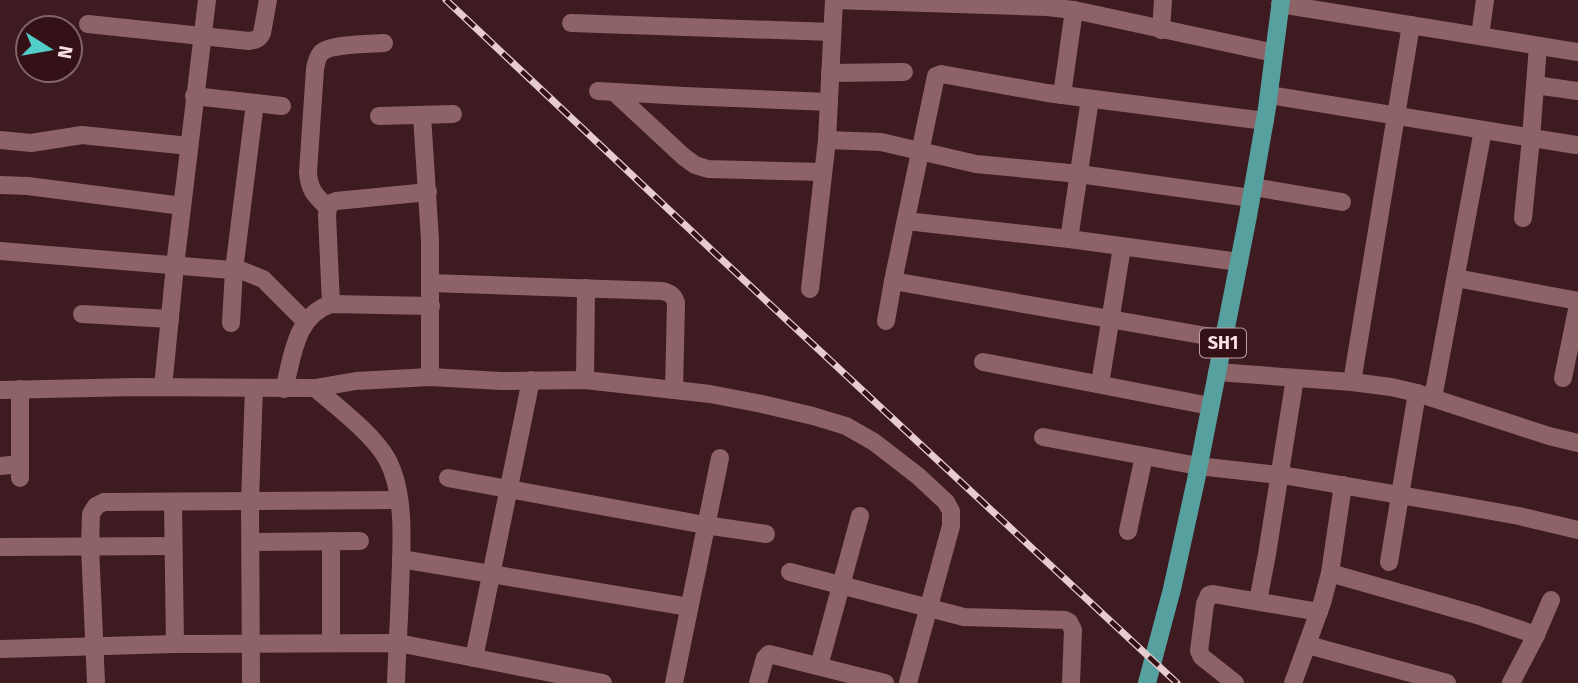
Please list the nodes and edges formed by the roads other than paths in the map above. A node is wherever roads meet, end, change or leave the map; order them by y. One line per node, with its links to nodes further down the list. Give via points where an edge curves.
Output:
1 (206, 0): 15 (street)
2 (268, 0): 15 (street, via 262,33 255,40)
3 (834, 0): 6 (street); 14 (street)
4 (1163, 0): 13 (street)
5 (1485, 0): 16 (street)
6 (919, 2): 8 (street)
7 (1280, 2): 12 (street); 20 (main road, SH1)
8 (1000, 3): 9 (street)
9 (1074, 10): 13 (street); 25 (street)
10 (570, 23): 14 (street)
11 (88, 24): 15 (street)
12 (1411, 25): 16 (street); 35 (street)
13 (1161, 30): 20 (street)
14 (832, 32): 22 (street)
15 (201, 36): 26 (street)
16 (1480, 36): 18 (street)
17 (384, 43): 51 (street, via 332,48 318,57 307,172 314,194)
18 (1538, 46): 19 (street); 23 (street)
19 (1578, 52)
20 (1274, 53): 27 (main road, SH1)
21 (904, 72): 22 (street)
22 (830, 73): 29 (street)
23 (1535, 85): 24 (street); 38 (street)
24 (1578, 91)
25 (1062, 95): 28 (street); 43 (street, via 941,74 934,82)
26 (194, 96): 30 (street); 42 (street)
27 (1269, 96): 35 (street); 36 (main road, SH1)
28 (1090, 99): 36 (street); 45 (street)
29 (828, 102): 40 (street); 44 (street, via 606,91 695,165)
30 (255, 103): 31 (street); 59 (street)
31 (282, 106)
32 (453, 114): 34 (street)
33 (379, 116): 34 (street)
34 (422, 116): 47 (street)
35 (1397, 116): 37 (street); 82 (street)
36 (1265, 121): 48 (main road, SH1)
37 (1483, 130): 38 (street); 60 (street)
38 (1531, 138): 41 (street); 52 (street)
39 (0, 140): 42 (street, via 31,143 82,135)
40 (827, 140): 43 (street, via 881,142); 44 (street)
41 (1576, 145)
42 (189, 146): 50 (street)
43 (920, 151): 45 (street, via 976,164); 53 (street)
44 (823, 172): 64 (street)
45 (1079, 174): 48 (street); 54 (street)
46 (0, 185): 50 (street)
47 (428, 192): 51 (street, via 336,201); 62 (street)
48 (1252, 192): 49 (street); 57 (main road, SH1)
49 (1342, 202)
50 (182, 206): 58 (street)
51 (328, 208): 66 (street)
52 (1523, 218)
53 (906, 221): 54 (street); 61 (street)
54 (1069, 239): 55 (street)
55 (1122, 247): 57 (street); 69 (street)
56 (0, 251): 58 (street)
57 (1239, 262): 74 (main road, SH1)
58 (175, 265): 59 (street); 70 (street)
59 (234, 270): 71 (street, via 263,279); 73 (street)
60 (1456, 278): 65 (street); 91 (street)
61 (893, 281): 69 (street); 72 (street)
62 (430, 283): 63 (street); 67 (street)
63 (586, 288): 81 (street); 90 (street, via 662,291 674,296)
64 (810, 289)
65 (1578, 302): 79 (street)
66 (331, 304): 67 (street); 71 (street)
67 (430, 306): 77 (street)
68 (82, 314): 70 (street)
69 (1111, 318): 74 (street); 83 (street)
70 (170, 319): 84 (street)
71 (305, 321): 88 (street)
72 (886, 321)
73 (231, 323)
74 (1224, 338): 76 (main road, SH1)
75 (983, 362): 83 (street)
76 (1217, 372): 78 (street); 92 (main road, SH1)
77 (430, 377): 80 (street); 86 (street)
78 (1295, 378): 82 (street); 99 (street)
79 (1563, 378)
80 (531, 380): 81 (street); 102 (street)
81 (585, 380): 90 (street)
82 (1352, 382): 91 (street)
83 (1100, 384): 92 (street)
84 (179, 387): 85 (street); 87 (street)
85 (254, 388): 88 (street); 105 (street)
86 (314, 388): 88 (street); 104 (street, via 379,448)
87 (20, 389): 89 (street); 97 (street, via 20,471)
88 (284, 389)
89 (0, 390)
90 (674, 390): 127 (street, via 762,404 846,426 918,476 951,511)
91 (1425, 396): 94 (street); 103 (street)
92 (1210, 406): 98 (main road, SH1)
93 (1043, 437): 95 (street)
94 (1578, 443)
95 (1144, 456): 98 (street); 110 (street)
96 (720, 458): 108 (street)
97 (0, 466)
98 (1198, 466): 99 (street); 149 (main road, SH1)
99 (1280, 475): 101 (street); 125 (street)
100 (448, 478): 102 (street)
101 (1343, 485): 103 (street); 121 (street)
102 (509, 489): 108 (street); 122 (street)
103 (1400, 495): 109 (street); 119 (street)
104 (400, 500): 105 (street); 118 (street)
105 (250, 501): 106 (street); 114 (street)
106 (173, 503): 115 (street, via 104,502 96,506 91,514); 116 (street)
107 (860, 516): 123 (street)
108 (705, 525): 111 (street); 126 (street)
109 (1578, 530)
110 (1128, 531)
111 (766, 534)
112 (331, 541): 113 (street); 114 (street); 130 (street)
113 (360, 541)
114 (251, 542): 133 (street)
115 (90, 546): 116 (street); 117 (street); 135 (street)
116 (173, 546): 132 (street)
117 (0, 547)
118 (401, 559): 122 (street); 131 (street)
119 (1389, 562)
120 (790, 572): 123 (street)
121 (1330, 573): 128 (street); 129 (street)
122 (491, 574): 126 (street); 137 (street)
123 (841, 586): 127 (street); 138 (street)
124 (1551, 600): 129 (street)
125 (1258, 601): 128 (street); 150 (street, via 1213,594 1205,604 1199,651)
126 (689, 607): 144 (street)
127 (929, 609): 147 (street); 148 (street, via 964,617 1069,622 1073,630)
128 (1319, 612): 134 (street)
129 (1536, 635): 153 (street)
130 (331, 643): 131 (street); 133 (street)
131 (398, 643): 137 (street); 142 (street)
132 (175, 644): 133 (street); 135 (street)
133 (251, 644): 141 (street)
134 (1308, 645): 151 (street); 152 (street)
135 (96, 646): 136 (street); 140 (street)
136 (0, 649)
137 (474, 658): 139 (street)
138 (820, 666): 145 (street, via 769,654); 146 (street)
139 (583, 681): 143 (street)
140 (96, 683)
141 (251, 683)
142 (396, 683)
143 (603, 683)
144 (674, 683)
145 (758, 683)
146 (884, 683)
147 (908, 683)
148 (1072, 683)
149 (1147, 683)
150 (1235, 683)
151 (1293, 683)
152 (1447, 683)
153 (1511, 683)

